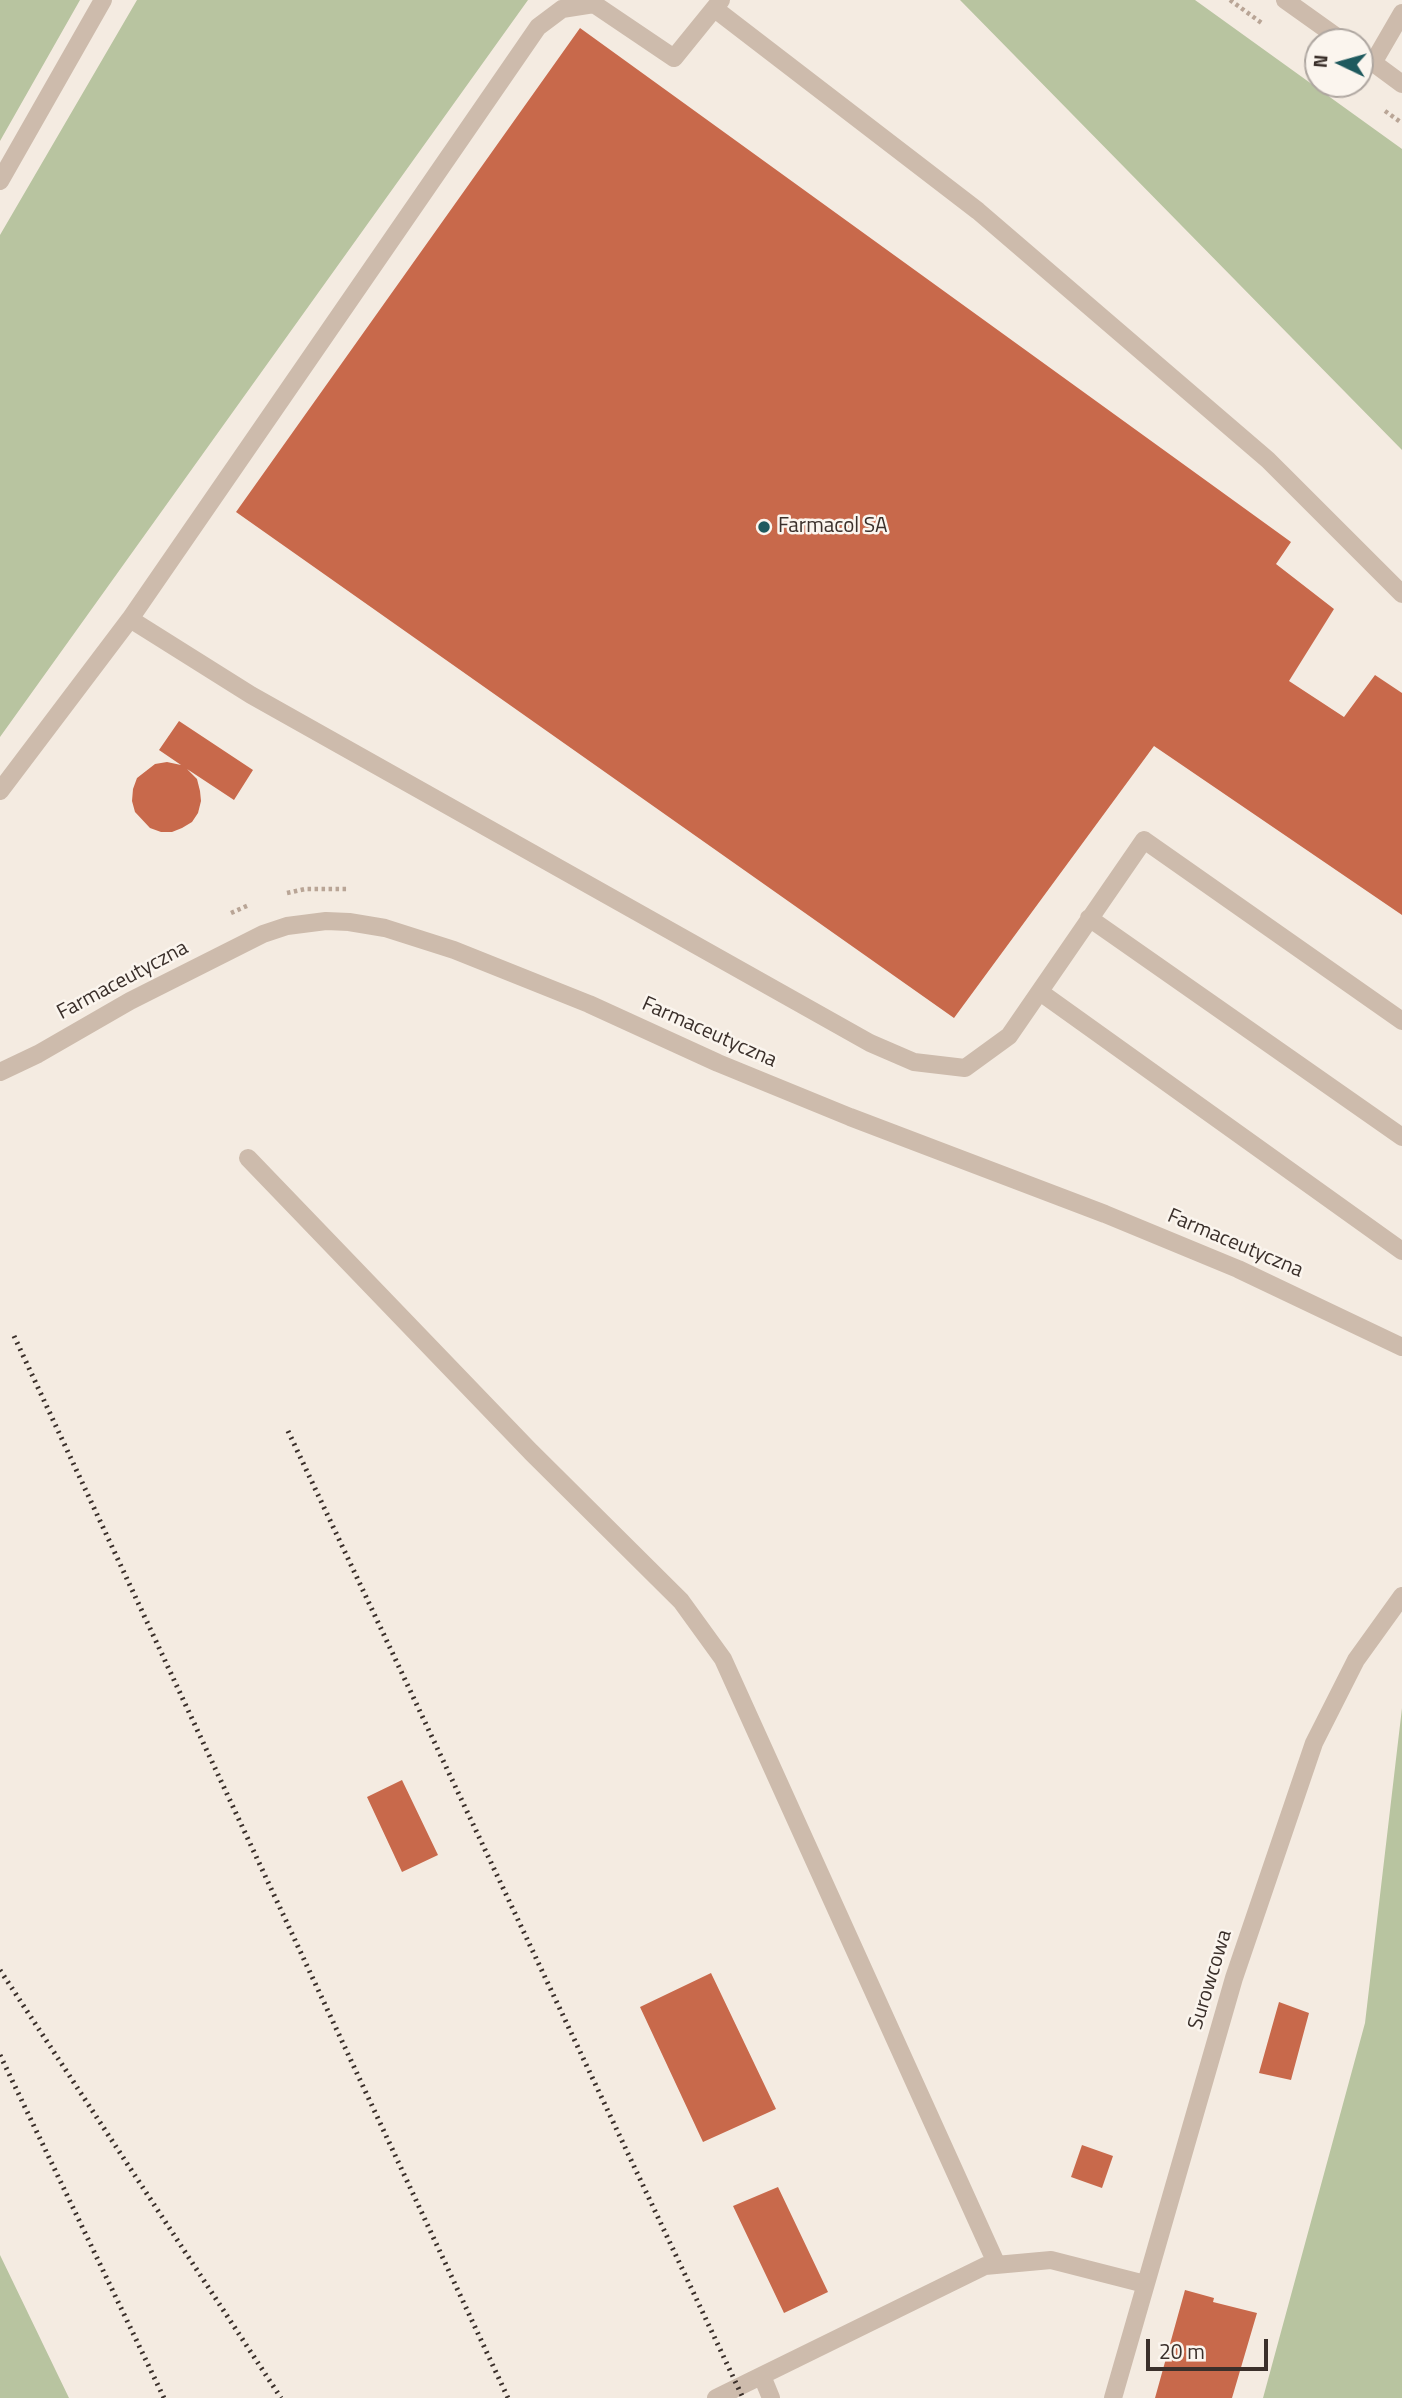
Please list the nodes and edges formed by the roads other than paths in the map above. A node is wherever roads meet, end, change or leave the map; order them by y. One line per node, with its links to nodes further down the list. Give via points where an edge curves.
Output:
1 (103, 0): 9 (street)
2 (1285, 0): 5 (street)
3 (718, 4): 10 (street, via 988,220 1268,460); 11 (street, via 674,58 594,4 562,9 538,27)
4 (1402, 13): 6 (street)
5 (1324, 28)
6 (1374, 49)
7 (1374, 63): 8 (street)
8 (1402, 84)
9 (0, 181)
10 (1402, 594)
11 (130, 619): 12 (street); 14 (street, via 287,716 870,1043 914,1062 965,1068 1009,1036)
12 (0, 791)
13 (1089, 918): 14 (street); 15 (street, via 1144,840); 17 (street)
14 (1040, 992): 19 (street)
15 (1402, 1021)
16 (0, 1072): 20 (street, Farmaceutyczna, via 263,934 326,920 385,928 454,950 826,1107 1105,1213 1238,1269)
17 (1402, 1137)
18 (248, 1158): 22 (street, via 681,1601 723,1659)
19 (1402, 1251)
20 (1402, 1347)
21 (1402, 1597): 23 (street, Surowcowa, via 1356,1660 1314,1743 1234,1978)
22 (997, 2265): 23 (street, via 1051,2260); 24 (street, via 985,2266)
23 (1145, 2284): 27 (street, Surowcowa)
24 (762, 2376): 25 (street); 26 (street)
25 (716, 2398)
26 (771, 2398)
27 (1113, 2398)

